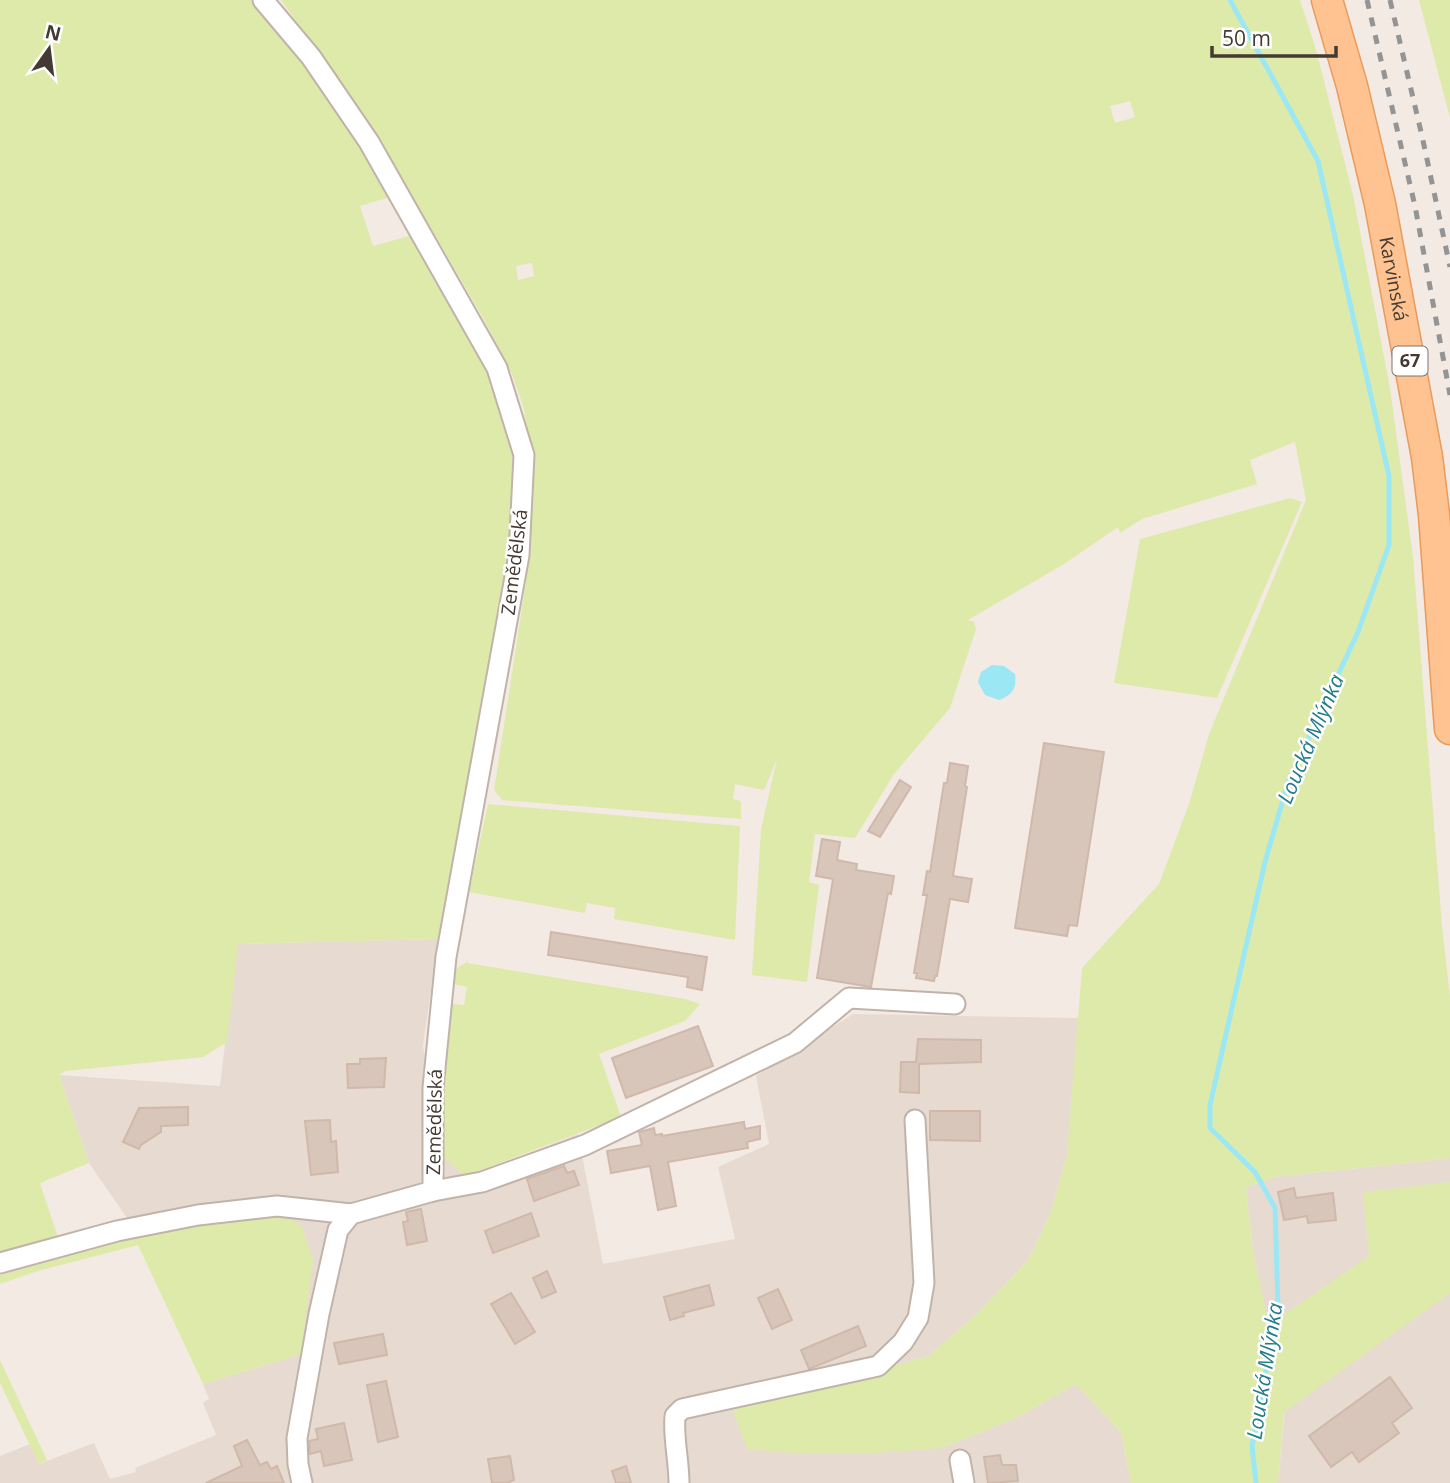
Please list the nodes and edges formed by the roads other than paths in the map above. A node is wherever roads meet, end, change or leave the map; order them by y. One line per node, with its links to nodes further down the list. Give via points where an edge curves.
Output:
1 (263, 0): 6 (street, Zemědělská, via 311,57 369,142 497,368 524,456 519,555 446,957 433,1088)
2 (1327, 0): 3 (main road, Karvinská / 67, via 1380,204 1427,457)
3 (1450, 729)
4 (955, 1004): 6 (street, Zemědělská, via 849,998 795,1043 585,1145 482,1182)
5 (915, 1120): 11 (street, via 924,1283 918,1318 904,1342 878,1366 682,1409 675,1416 674,1430)
6 (433, 1191): 7 (street, Zemědělská)
7 (351, 1214): 8 (street, via 277,1206 198,1215 117,1231); 10 (street, via 338,1230 315,1336 297,1438)
8 (0, 1263)
9 (961, 1460): 12 (street)
10 (302, 1483)
11 (679, 1483)
12 (964, 1483)

